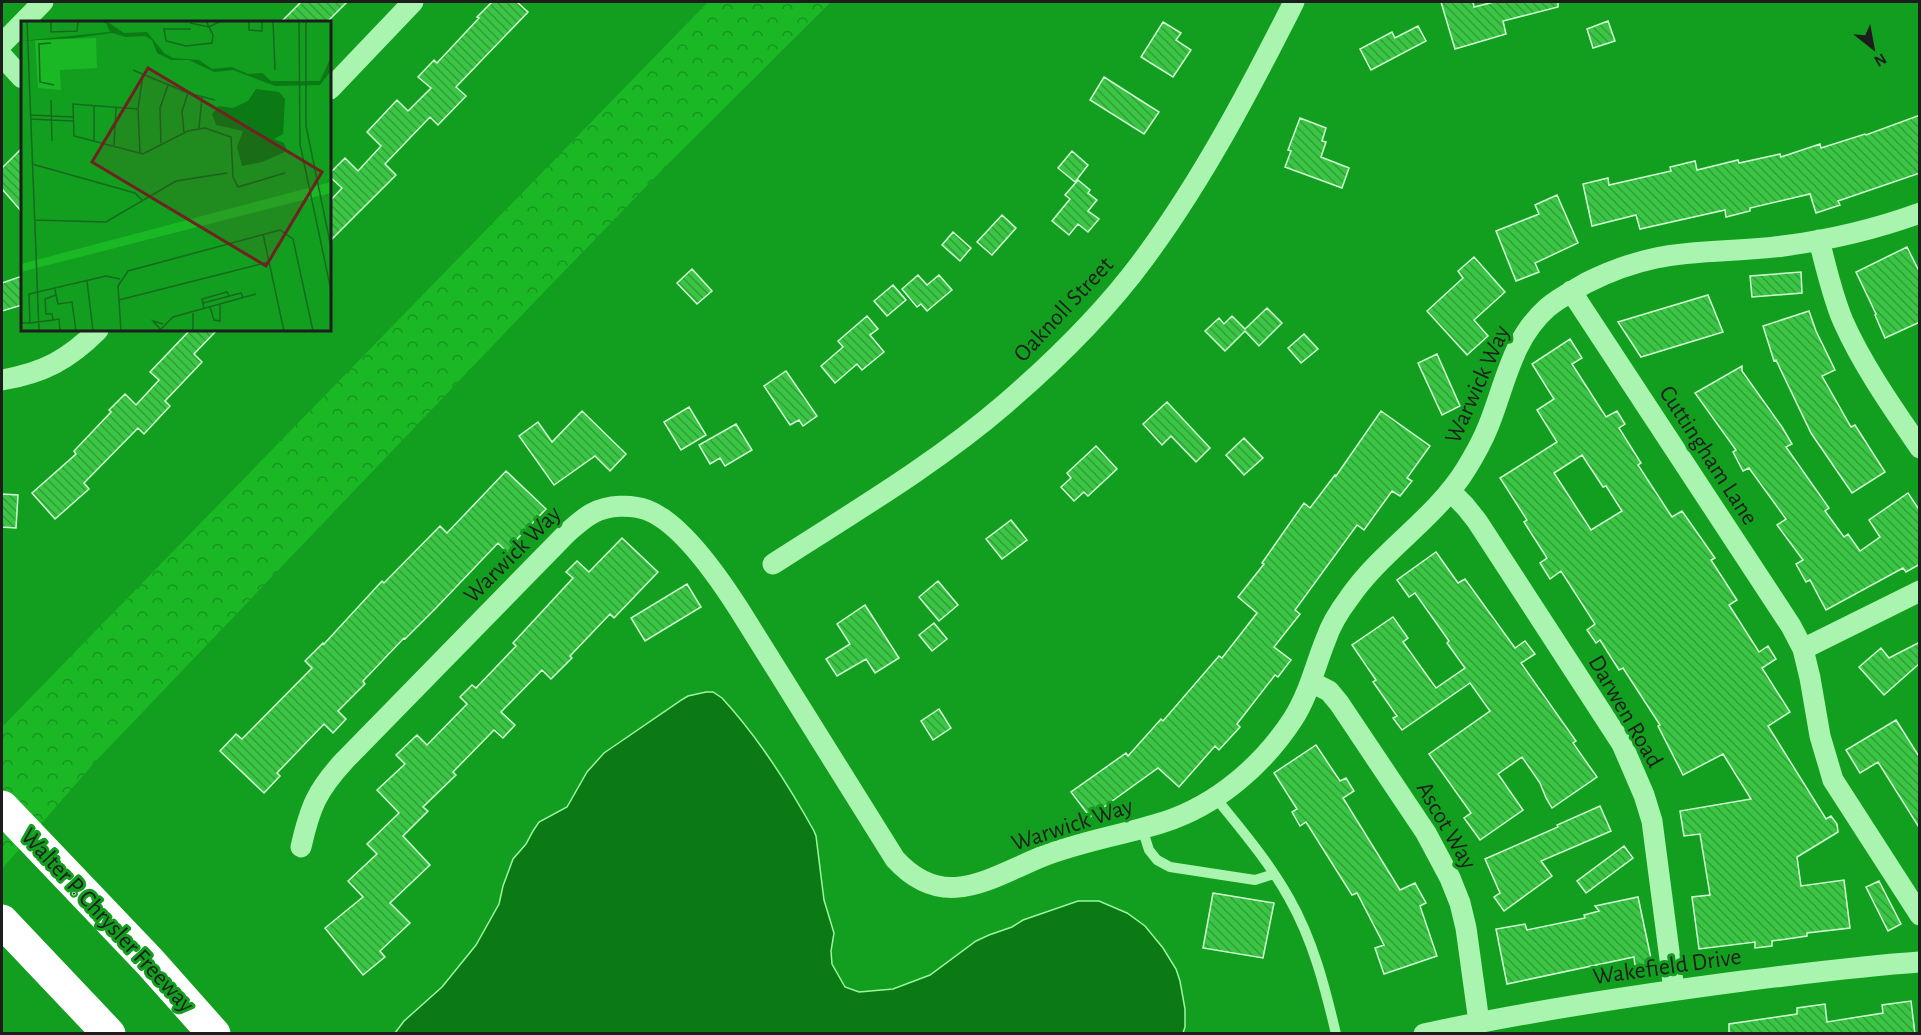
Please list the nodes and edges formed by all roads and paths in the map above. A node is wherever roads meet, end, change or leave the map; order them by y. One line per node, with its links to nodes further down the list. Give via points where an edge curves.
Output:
1 (43, 2): 4 (street)
2 (414, 2): 9 (street)
3 (1294, 2): 17 (street, Oaknoll Street, via 1222,137 1169,222 1098,313 1029,382 968,434)
4 (24, 21)
5 (21, 25): 6 (street)
6 (2, 44)
7 (2, 56): 8 (street)
8 (21, 77)
9 (332, 86)
10 (1920, 213): 11 (street, Warwick Way)
11 (1819, 240): 12 (street, Warwick Way, via 1656,258 1605,274); 15 (street, via 1834,297 1856,346)
12 (1571, 291): 16 (street, Warwick Way, via 1547,308 1520,340 1488,429); 19 (street, Cuttingham Lane)
13 (96, 332): 14 (street, via 60,362)
14 (2, 380)
15 (1920, 448)
16 (1450, 491): 20 (street, Warwick Way, via 1358,584 1335,618); 29 (street, Darwen Road, via 1477,521 1633,765 1652,821)
17 (773, 564)
18 (1920, 591): 19 (street)
19 (1803, 649): 26 (street, Cuttingham Lane, via 1833,780)
20 (1311, 682): 21 (street, Warwick Way, via 1305,699 1277,741 1238,781); 30 (street, Ascot Way, via 1329,691 1339,703 1442,861 1466,928)
21 (1215, 797): 23 (street, Warwick Way, via 1184,814); 25 (lane)
22 (2, 807): 32 (highway, Walter P. Chrysler Freeway)
23 (1142, 828): 24 (street, Warwick Way, via 1056,851 976,885 942,887 919,880 895,859 731,596 686,540 660,517 629,506 594,513 567,533 339,766 316,799); 25 (lane, via 1149,850 1170,867 1255,880)
24 (301, 847)
25 (1274, 874): 33 (lane, via 1308,937)
26 (1920, 915)
27 (2, 921): 31 (highway)
28 (1920, 962): 29 (street, Wakefield Drive)
29 (1674, 990): 30 (street, Wakefield Drive)
30 (1479, 1022): 34 (street, Wakefield Drive)
31 (109, 1034)
32 (214, 1034)
33 (1336, 1034)
34 (1424, 1034)

